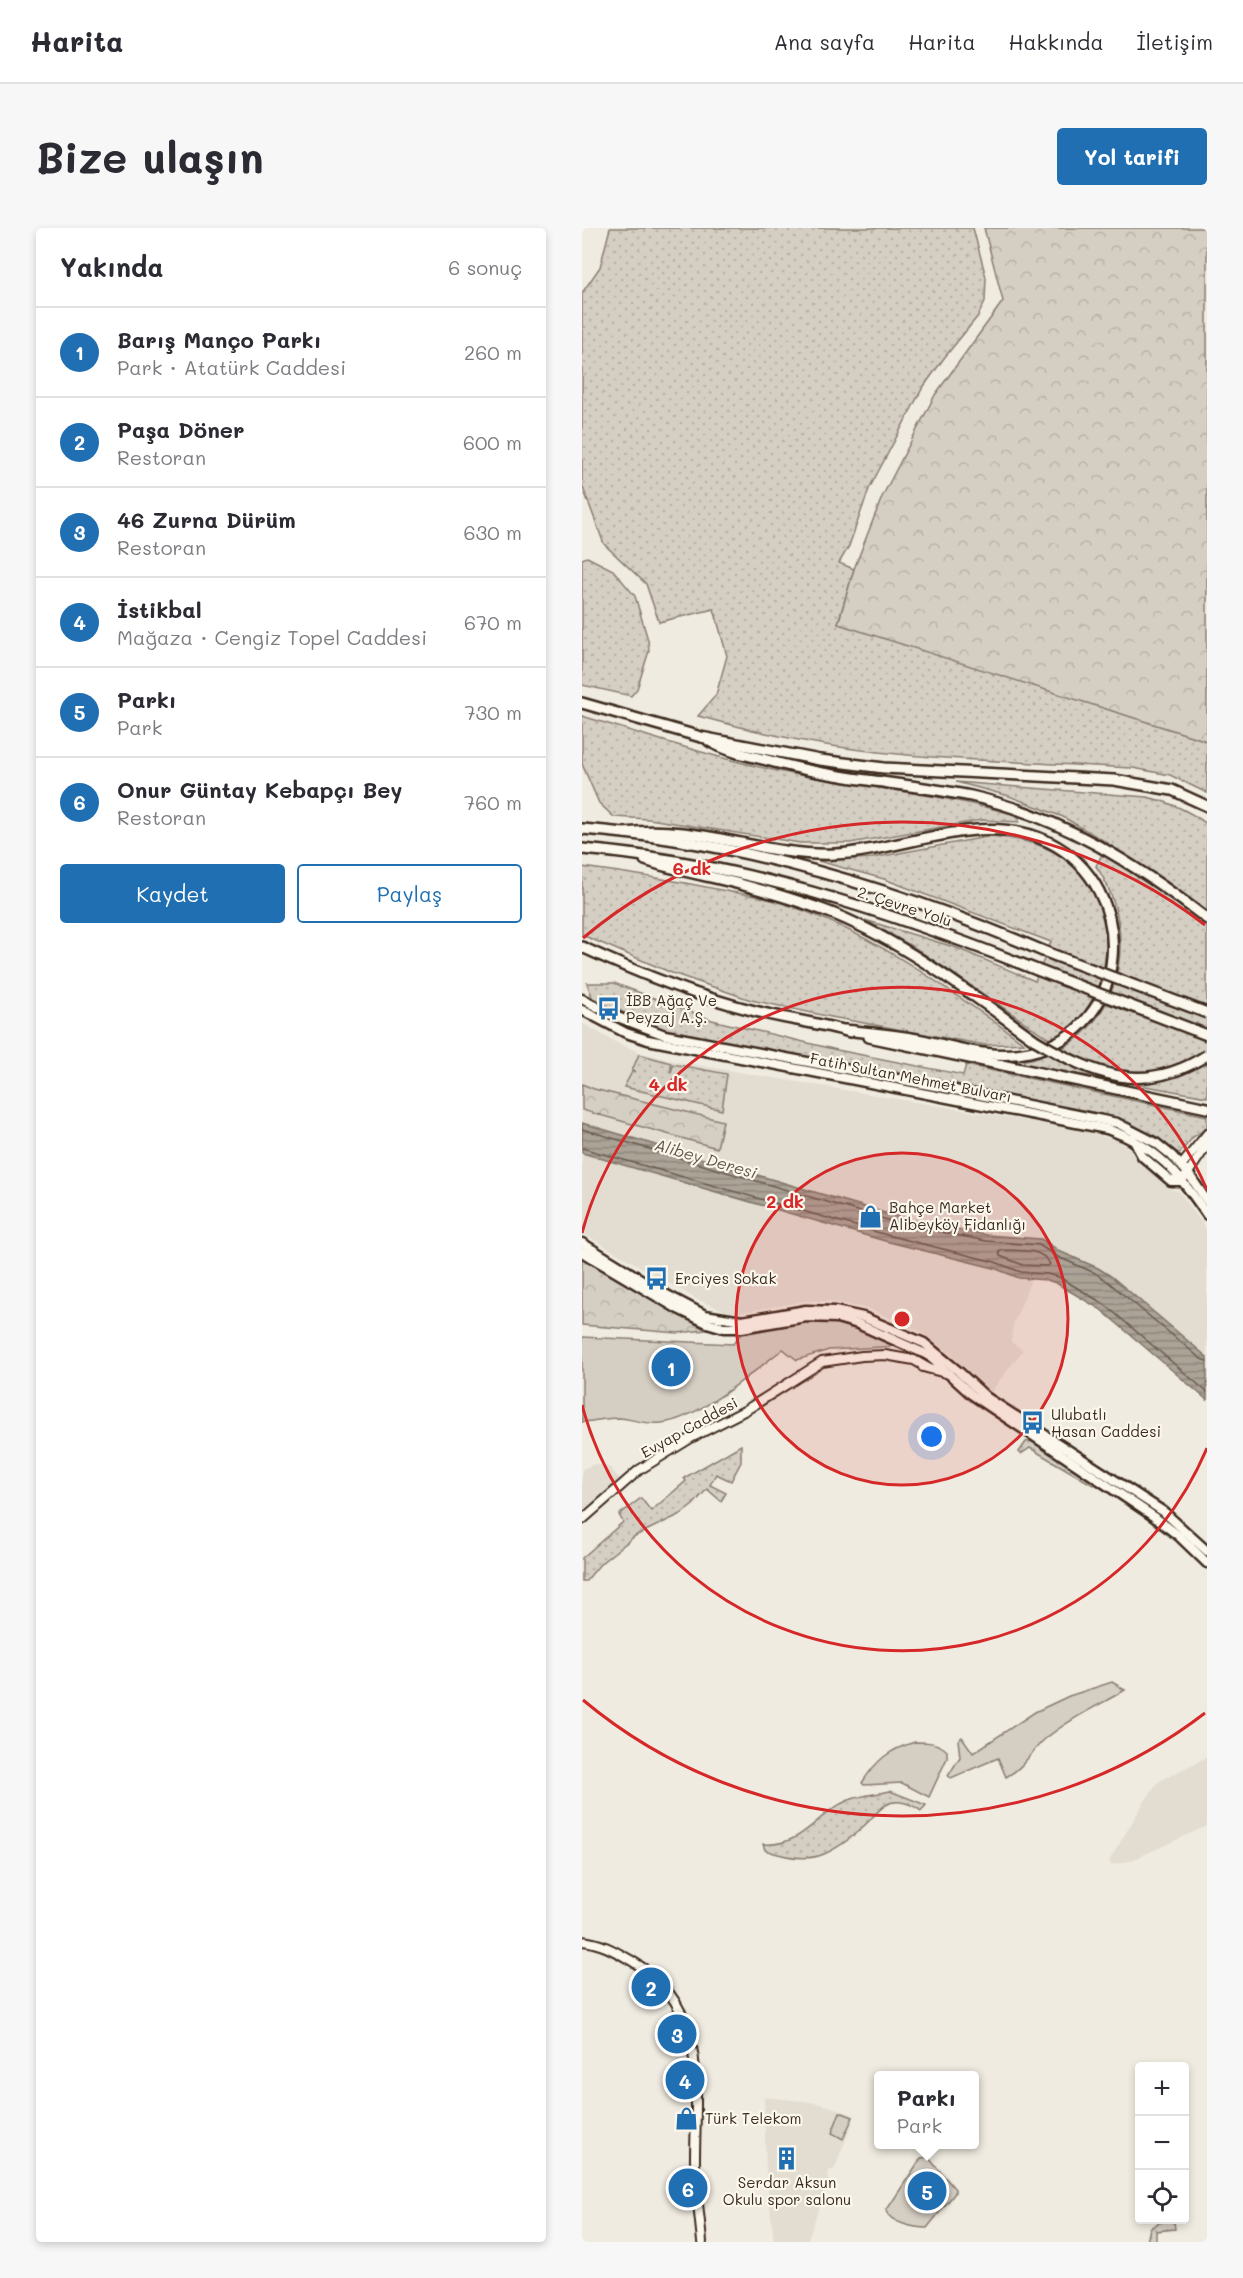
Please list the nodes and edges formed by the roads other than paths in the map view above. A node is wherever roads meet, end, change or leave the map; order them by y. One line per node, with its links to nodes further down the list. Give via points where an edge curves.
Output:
1 (582, 703): 2 (highway)
2 (701, 737): 3 (highway, via 857,766 1124,781 1172,790); 8 (highway, via 721,748 802,770 973,797 1045,820 1104,848)
3 (1207, 806)
4 (582, 830): 5 (highway, 2. Çevre Yolu)
5 (625, 833): 12 (highway, 2. Çevre Yolu, bridge, via 744,854 833,877 972,922); 13 (highway, via 672,830 779,850 830,854 863,852 972,831 1016,831 1061,849 1097,885 1110,920 1111,961 1102,993 1089,1017 1063,1040 1029,1052 998,1054)
6 (582, 849): 7 (highway, 2. Çevre Yolu)
7 (626, 854): 14 (highway, 2. Çevre Yolu, bridge, via 718,868 846,902 941,933); 15 (highway, bridge, via 674,870 746,885 848,921 908,952 1035,1040 1086,1067 1130,1077 1165,1074)
8 (1207, 920)
9 (582, 947): 13 (highway, via 630,969 719,1000)
10 (582, 999): 20 (main road, Fatih Sultan Mehmet Bulvarı, via 665,1035 1107,1120 1156,1143)
11 (582, 1010): 18 (main road, Fatih Sultan Mehmet Bulvarı, via 648,1040 1097,1126)
12 (1207, 1013)
13 (845, 1030): 16 (highway)
14 (1207, 1035)
15 (1207, 1054)
16 (1207, 1108)
17 (1207, 1134): 20 (main road)
18 (1132, 1139): 20 (main road, Fatih Sultan Mehmet Bulvarı); 21 (main road, via 1142,1156 1164,1176 1171,1181)
19 (1207, 1145): 21 (main road)
20 (1179, 1169): 21 (main road, Fatih Sultan Mehmet Bulvarı)
21 (1185, 1177): 22 (main road, Fatih Sultan Mehmet Bulvarı); 23 (main road, Fatih Sultan Mehmet Bulvarı)
22 (1207, 1201)
23 (1207, 1215)
24 (582, 1243): 26 (main road, via 705,1315)
25 (582, 1252): 26 (main road, via 691,1316 724,1328)
26 (742, 1324): 27 (main road, via 806,1310 848,1313 924,1343)
27 (956, 1373): 28 (main road); 29 (main road, Evyap Caddesi, via 886,1359 815,1367 639,1470)
28 (1030, 1431): 30 (main road, via 1164,1512); 31 (main road, via 1153,1516)
29 (582, 1520)
30 (1207, 1551)
31 (1207, 1563)
32 (582, 1941): 33 (main road, via 607,1946 643,1967 666,1989 687,2026 697,2091 695,2169)
33 (702, 2242)

